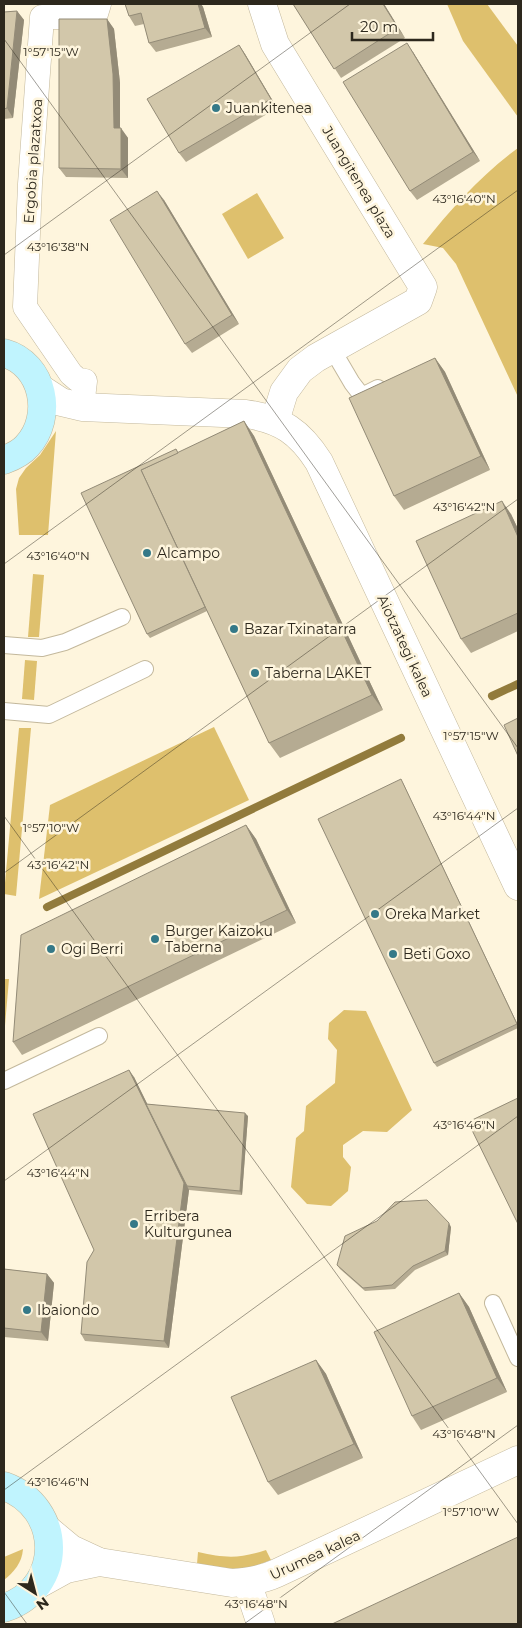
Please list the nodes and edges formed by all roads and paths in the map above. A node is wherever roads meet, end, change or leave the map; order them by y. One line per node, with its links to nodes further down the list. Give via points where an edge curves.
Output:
1 (98, 4): 7 (street, Ergobia plazatxoa, via 95,17 42,17 25,297 25,307 70,374 85,381)
2 (262, 4): 3 (street, Juangitenea plaza, via 275,44 423,287 418,301)
3 (332, 349): 5 (lane, via 362,396); 8 (street, via 300,370 284,392)
4 (5, 353): 6 (main road, via 22,362)
5 (396, 380)
6 (41, 389): 7 (street, Aiotzategi kalea, via 61,402); 9 (main road, via 43,406)
7 (82, 407): 8 (street, Aiotzategi kalea, via 246,414); 9 (street, Aiotzategi kalea, via 60,414)
8 (275, 421): 15 (street, Aiotzategi kalea, via 300,437 319,462)
9 (39, 428): 10 (main road, via 27,447)
10 (7, 465)
11 (122, 617): 12 (lane, via 65,642 42,648)
12 (4, 645)
13 (145, 669): 14 (lane, via 49,715)
14 (4, 711)
15 (518, 886)
16 (99, 1036): 17 (lane)
17 (4, 1081)
18 (493, 1303): 19 (lane)
19 (518, 1358)
20 (518, 1460): 24 (street, Urumea kalea, via 277,1573)
21 (4, 1486): 22 (main road, via 29,1500)
22 (47, 1529): 23 (street, Urumea kalea, via 71,1549); 25 (main road, via 48,1558)
23 (99, 1562): 24 (street, Urumea kalea, via 232,1583); 25 (street, Urumea kalea, via 66,1570)
24 (247, 1582): 27 (street)
25 (37, 1585): 26 (main road, via 23,1598)
26 (4, 1608)
27 (261, 1624)

